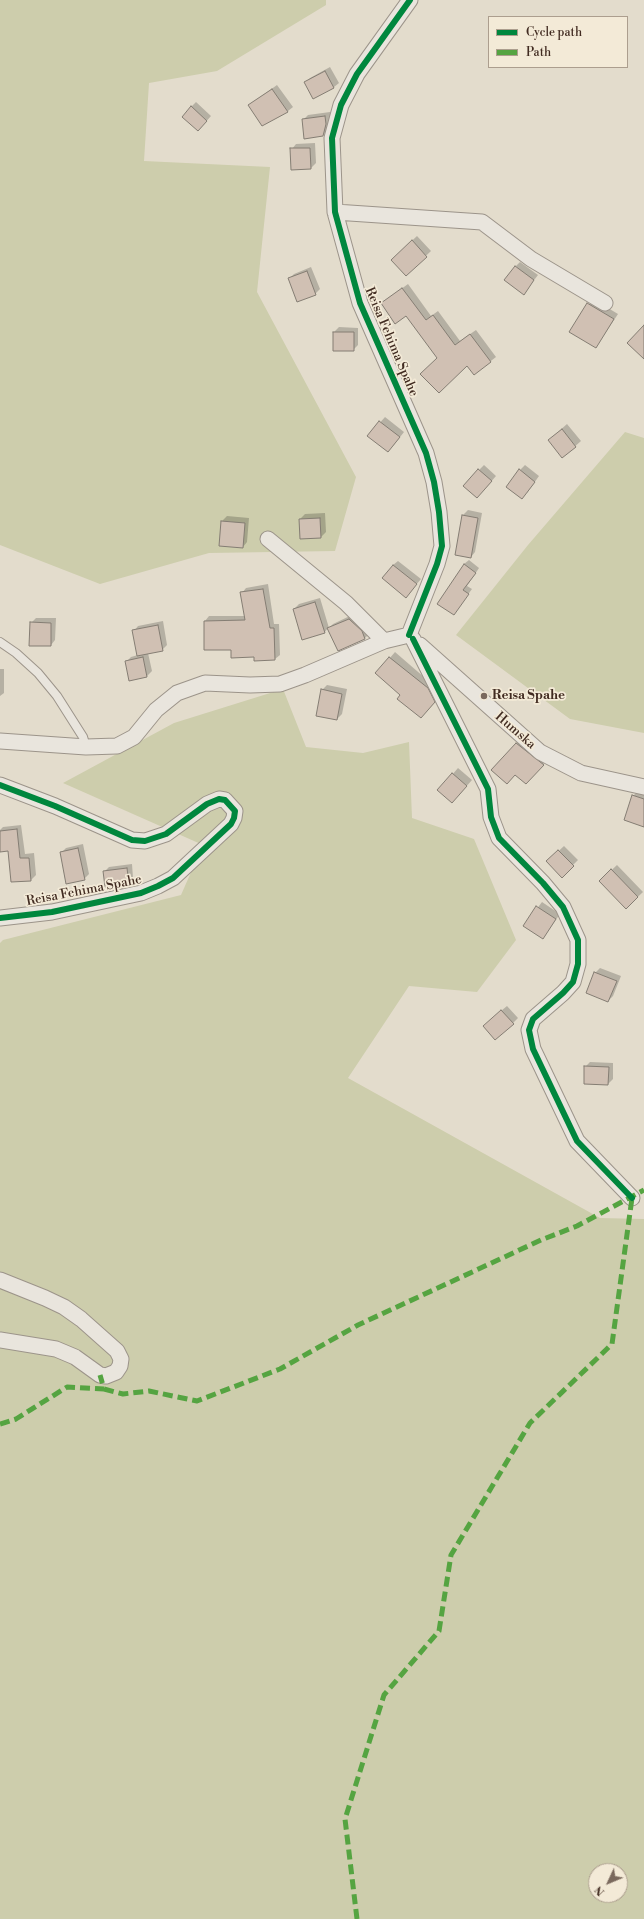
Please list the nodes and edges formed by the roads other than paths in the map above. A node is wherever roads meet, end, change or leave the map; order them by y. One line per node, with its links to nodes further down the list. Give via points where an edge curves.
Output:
1 (410, 0): 2 (street, Reisa Fehima Spahe, via 357,74 341,105 332,138)
2 (334, 212): 3 (street, via 482,222 531,259); 5 (street, Reisa Fehima Spahe, via 360,303 426,453 434,482 442,546 438,564)
3 (605, 303)
4 (268, 539): 6 (street, via 346,602)
5 (411, 637): 6 (street); 11 (street, Humska, via 540,752 581,773); 13 (street, via 488,789 491,817 499,838 563,907 578,940 578,964 572,982 533,1019 530,1030 533,1049 577,1141)
6 (384, 641): 9 (street, via 280,684 205,683 178,693 156,710 134,737 117,746)
7 (0, 642): 9 (lane, via 38,672 58,696 83,737)
8 (0, 741): 9 (street)
9 (86, 747)
10 (0, 785): 12 (street, Reisa Fehima Spahe, via 132,840 145,841 166,834 218,799 225,800 235,811 231,824 173,878 158,886 141,893 52,912)
11 (644, 787)
12 (0, 918)
13 (632, 1198)
14 (0, 1280): 15 (street, via 45,1298 81,1319 117,1351 121,1360 120,1366 116,1372 106,1376 56,1349)
15 (0, 1340)

